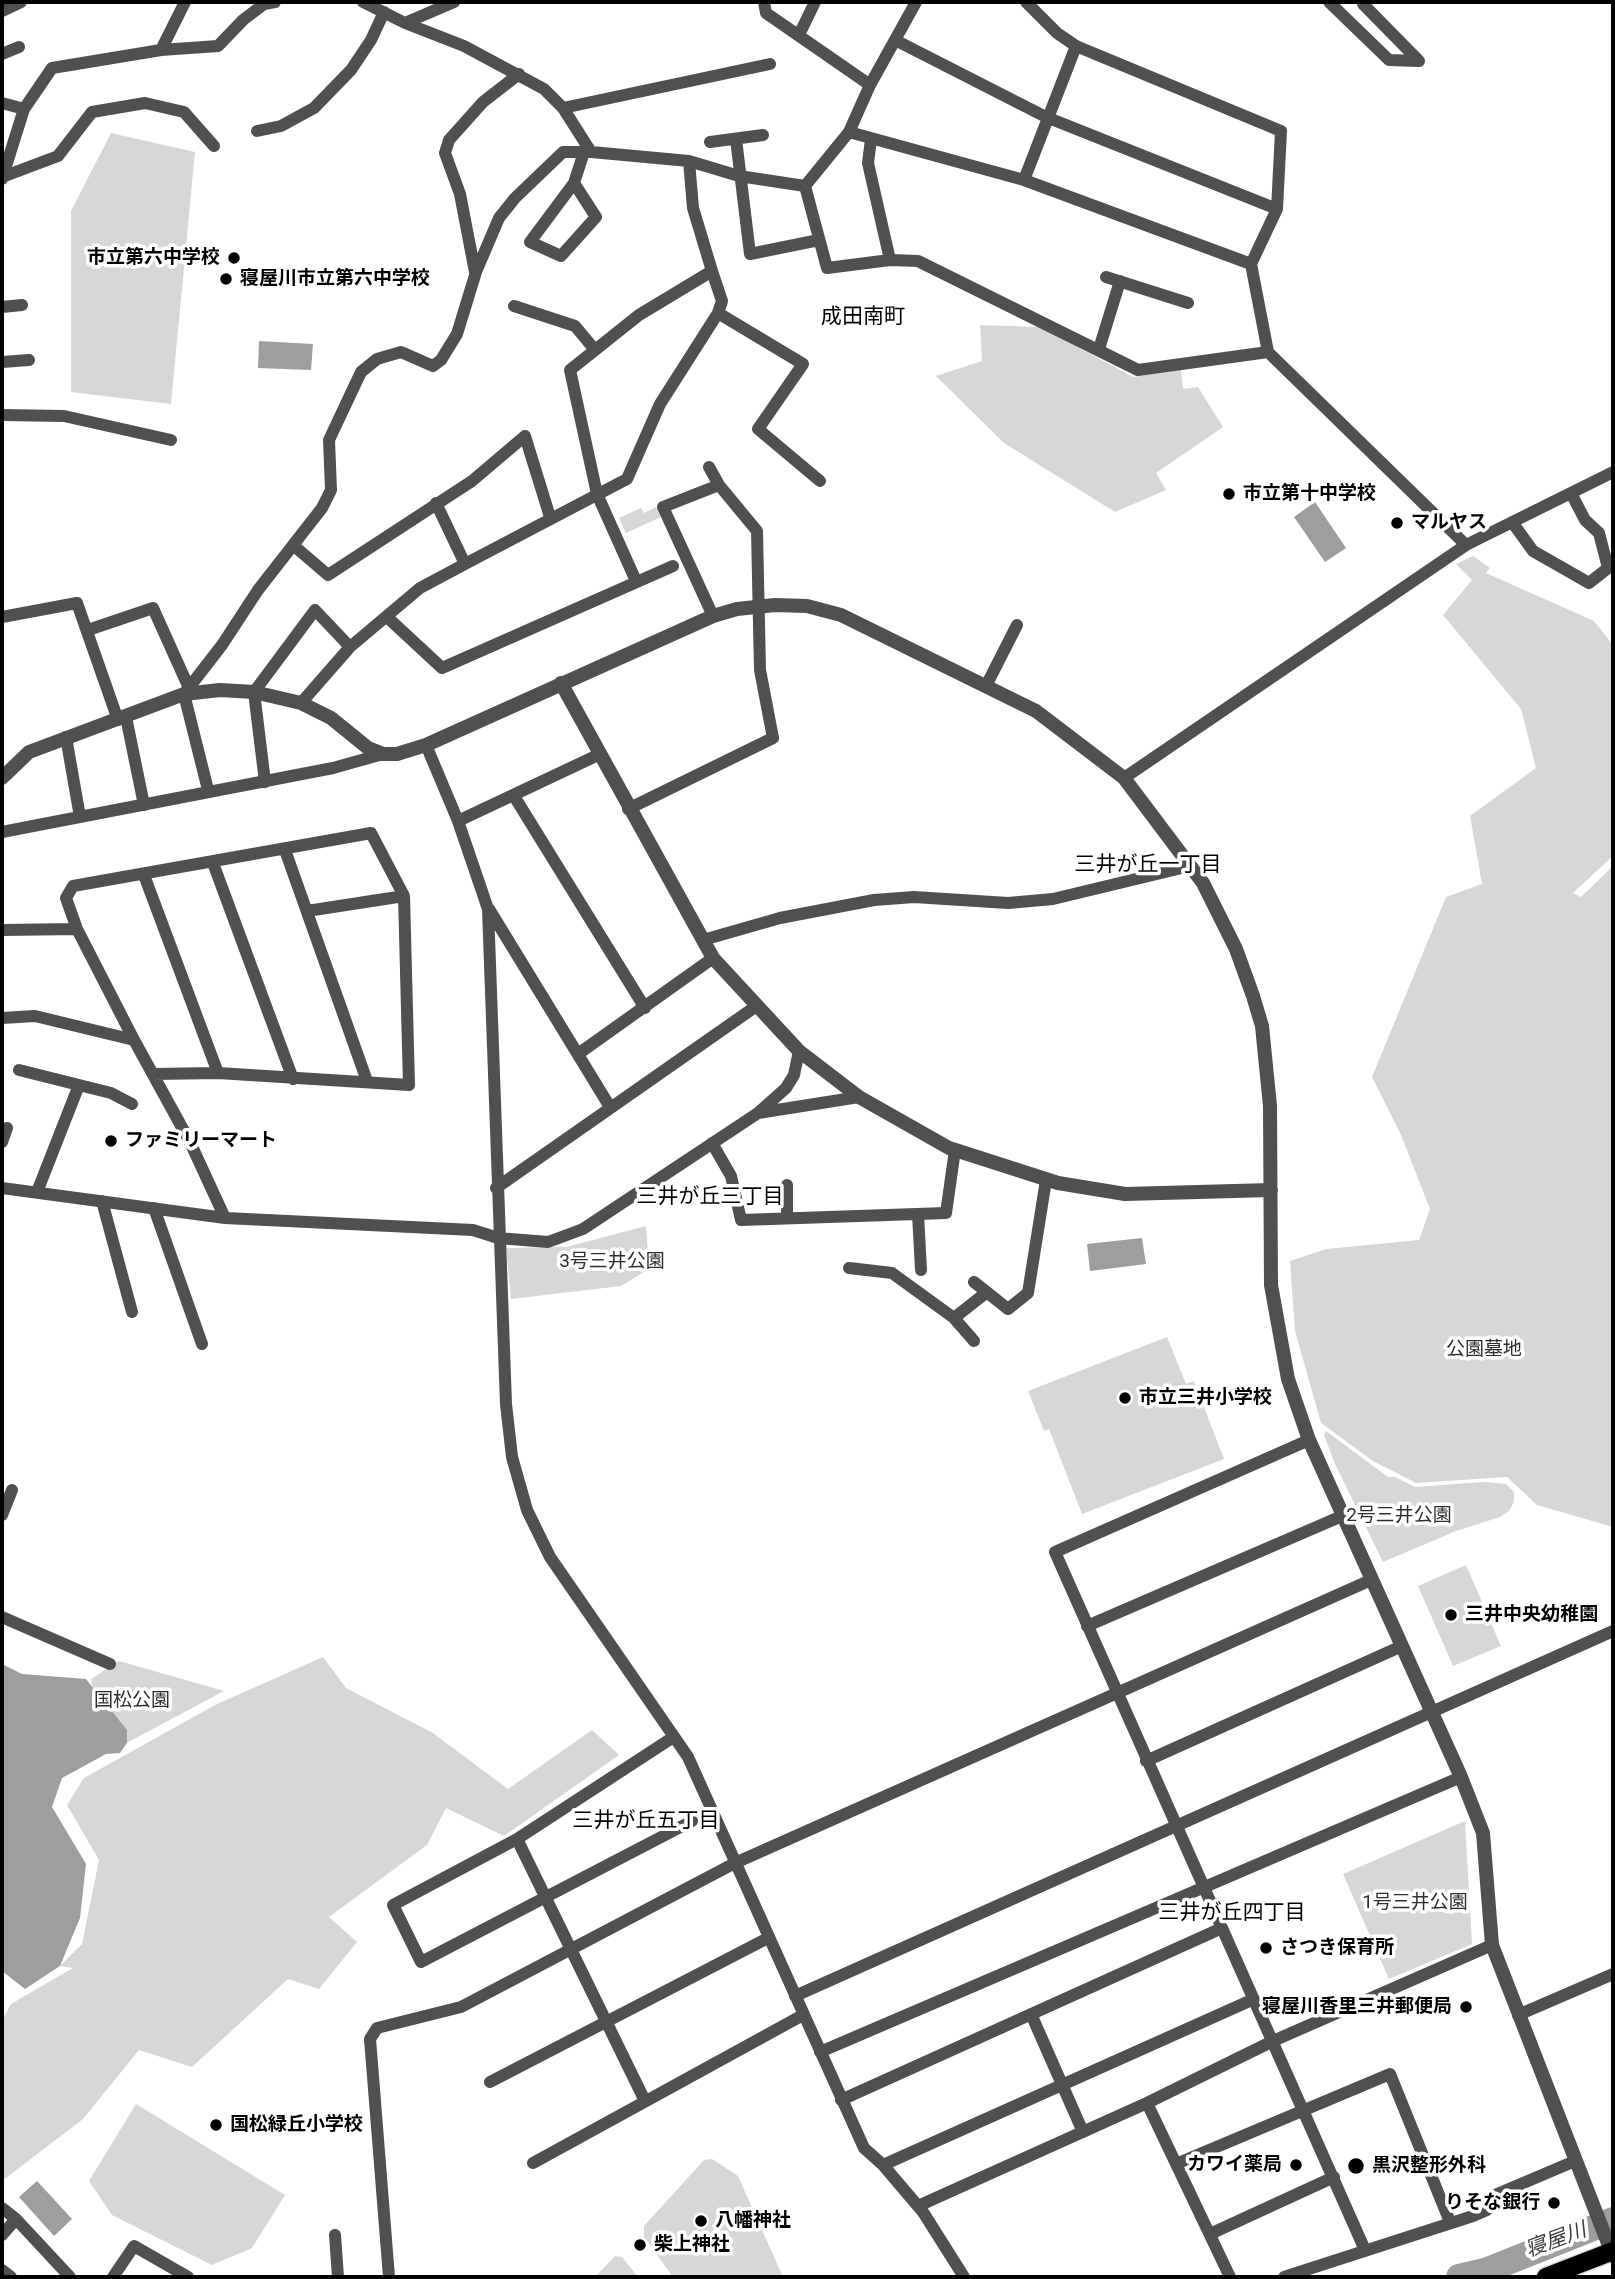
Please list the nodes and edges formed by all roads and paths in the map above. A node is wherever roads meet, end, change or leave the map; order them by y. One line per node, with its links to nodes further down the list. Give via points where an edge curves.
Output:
1 (21, 2): 12 (street)
2 (185, 2): 19 (street)
3 (275, 2): 19 (street, via 264,4 243,20 218,46)
4 (454, 2): 14 (street)
5 (764, 2): 15 (street, via 766,13)
6 (815, 2): 15 (street)
7 (916, 2): 16 (street)
8 (1026, 2): 17 (street)
9 (1329, 2): 10 (street, via 1389,60 1419,61)
10 (1365, 2)
11 (368, 3): 13 (street)
12 (2, 11)
13 (384, 12): 14 (street); 28 (street, via 351,70 314,108 281,126)
14 (405, 23): 22 (street, via 464,46)
15 (799, 34): 23 (street)
16 (895, 40): 23 (street); 27 (street)
17 (1076, 46): 27 (street); 42 (street, via 1281,131)
18 (19, 47): 20 (street)
19 (161, 50): 26 (street, via 52,68)
20 (2, 54)
21 (770, 64): 25 (street)
22 (519, 75): 25 (street, via 544,89); 47 (street, via 483,102 449,140 445,153 460,194)
23 (870, 85): 29 (street)
24 (2, 103): 26 (street)
25 (563, 108): 35 (street)
26 (24, 109): 37 (street)
27 (1046, 117): 39 (street); 42 (street)
28 (257, 131)
29 (849, 132): 32 (street); 41 (street)
30 (763, 135): 31 (street)
31 (736, 139): 33 (street); 38 (street)
32 (871, 139): 39 (street); 44 (street, via 868,163)
33 (710, 142)
34 (214, 146): 37 (street, via 184,112 145,103 92,112 58,156)
35 (588, 152): 36 (street); 40 (street); 47 (street, via 563,152 515,198 499,218)
36 (689, 161): 38 (street); 46 (street, via 692,208)
37 (3, 177)
38 (739, 177): 41 (street); 43 (street, via 750,254)
39 (1024, 180): 45 (street)
40 (575, 183): 40 (street, via 596,217 561,256 530,242)
41 (805, 186): 43 (street)
42 (1278, 209): 45 (street)
43 (819, 240): 44 (street, via 827,268)
44 (890, 260): 55 (street, via 918,261)
45 (1251, 264): 57 (street)
46 (712, 271): 54 (street, via 722,301); 56 (street, via 639,315)
47 (475, 272): 72 (street, via 457,334 441,360 433,366 401,352 377,359 361,372 329,440 331,490)
48 (1106, 277): 49 (street)
49 (1120, 281): 50 (street); 55 (street)
50 (1188, 303)
51 (22, 305): 53 (street)
52 (514, 306): 56 (street, via 575,326)
53 (2, 307)
54 (718, 313): 64 (street, via 803,364 758,429); 67 (street, via 661,402 627,479)
55 (1099, 349): 57 (street, via 1138,370)
56 (596, 350): 67 (street, via 570,370)
57 (1268, 352): 71 (street)
58 (29, 360): 59 (street)
59 (2, 362)
60 (2, 415): 61 (street, via 64,416)
61 (172, 440)
62 (709, 467): 65 (street)
63 (1613, 472): 66 (street)
64 (820, 481)
65 (719, 485): 76 (street, via 757,531); 77 (street, via 663,507)
66 (1571, 493): 70 (street); 70 (street, via 1585,520 1599,533 1608,568 1589,583 1533,551)
67 (597, 494): 69 (street); 75 (street)
68 (436, 503): 69 (street, via 472,481 526,436); 72 (street, via 328,575); 73 (street)
69 (550, 517): 73 (street)
70 (1512, 522): 71 (street)
71 (1466, 544): 94 (street)
72 (293, 545): 85 (street)
73 (465, 564): 79 (street, via 419,588)
74 (673, 566): 75 (street)
75 (636, 581): 79 (street, via 442,668)
76 (758, 606): 77 (street); 84 (street, via 807,606 841,615); 99 (street, via 760,670 773,737)
77 (713, 616): 83 (street)
78 (2, 617): 81 (street, via 77,603)
79 (387, 617): 82 (street)
80 (1017, 625): 84 (street)
81 (88, 630): 85 (street, via 153,608); 88 (street)
82 (350, 647): 86 (street, via 315,610); 87 (street)
83 (561, 683): 90 (street); 92 (street)
84 (986, 686): 94 (street, via 1036,711)
85 (186, 691): 86 (street); 88 (street); 96 (street)
86 (254, 692): 87 (street); 95 (street)
87 (301, 703): 91 (street)
88 (122, 719): 89 (street); 98 (street)
89 (66, 737): 93 (street, via 29,752); 100 (street)
90 (426, 745): 91 (street); 101 (street)
91 (383, 754): 95 (street)
92 (598, 755): 97 (street); 99 (street)
93 (2, 778)
94 (1124, 778): 105 (street)
95 (265, 782): 96 (street)
96 (208, 790): 98 (street)
97 (513, 796): 101 (street); 115 (street)
98 (144, 805): 100 (street)
99 (628, 809): 112 (street)
100 (80, 817): 102 (street)
101 (458, 821): 108 (street)
102 (2, 832)
103 (285, 849): 104 (street); 107 (street, via 371,833); 109 (street)
104 (213, 863): 106 (street); 123 (street)
105 (1191, 866): 112 (street, via 1053,899 1008,903 925,897 874,900 780,918); 138 (street, via 1234,946 1262,1026 1270,1106)
106 (144, 875): 110 (street, via 73,886 66,898); 121 (street)
107 (404, 896): 109 (street); 124 (street, via 409,1085)
108 (488, 909): 119 (street); 137 (street)
109 (307, 911): 124 (street)
110 (77, 929): 111 (street); 117 (street)
111 (2, 930)
112 (703, 940): 113 (street)
113 (713, 958): 114 (street); 115 (street)
114 (755, 1007): 118 (street); 128 (street)
115 (645, 1008): 119 (street)
116 (2, 1018): 117 (street, via 34,1016)
117 (134, 1040): 122 (street)
118 (799, 1051): 126 (street); 129 (street, via 786,1088)
119 (578, 1054): 128 (street)
120 (19, 1070): 125 (street)
121 (218, 1073): 122 (street); 123 (street)
122 (153, 1074): 143 (street)
123 (293, 1079): 124 (street)
124 (367, 1081)
125 (79, 1085): 127 (street); 139 (street)
126 (859, 1097): 129 (street); 133 (street)
127 (132, 1104)
128 (611, 1107): 137 (street)
129 (758, 1113): 132 (street)
130 (7, 1128): 131 (street)
131 (2, 1142)
132 (712, 1143): 144 (street, via 731,1176 741,1220); 145 (street, via 583,1229 548,1242)
133 (956, 1150): 134 (street); 142 (street, via 946,1213)
134 (1046, 1180): 138 (street, via 1125,1194); 149 (street, via 1028,1293 1007,1309)
135 (787, 1185): 144 (street)
136 (2, 1188): 139 (street)
137 (496, 1188): 145 (street)
138 (1271, 1190): 154 (street, via 1276,1326)
139 (37, 1192): 140 (street)
140 (102, 1201): 141 (street); 150 (street)
141 (154, 1208): 143 (street); 153 (street)
142 (918, 1214): 144 (street); 147 (street)
143 (225, 1218): 145 (street, via 473,1230)
144 (787, 1218)
145 (498, 1238): 166 (street, via 510,1444 527,1510 550,1557)
146 (849, 1268): 151 (street, via 892,1273)
147 (921, 1270)
148 (974, 1282): 149 (street)
149 (987, 1292): 151 (street)
150 (132, 1312)
151 (954, 1318): 152 (street)
152 (974, 1341)
153 (202, 1344)
154 (1309, 1440): 157 (street); 160 (street, via 1055,1552)
155 (12, 1490): 156 (street)
156 (2, 1515)
157 (1342, 1516): 158 (street); 160 (street)
158 (1371, 1580): 162 (street); 164 (street)
159 (2, 1617): 163 (street)
160 (1087, 1626): 164 (street)
161 (1613, 1630): 165 (street)
162 (1402, 1646): 165 (street); 167 (street)
163 (110, 1664)
164 (1116, 1694): 167 (street); 172 (street)
165 (1431, 1710): 168 (street); 170 (street)
166 (672, 1738): 171 (street); 172 (street, via 688,1757)
167 (1146, 1761): 170 (street)
168 (1461, 1777): 173 (street); 177 (street, via 1483,1833)
169 (692, 1821): 174 (street)
170 (1174, 1824): 173 (street); 180 (street)
171 (517, 1839): 174 (street); 174 (street, via 393,1905 421,1962)
172 (735, 1863): 176 (street); 178 (street)
173 (1202, 1886): 175 (street); 187 (street)
174 (546, 1898): 178 (street)
175 (1222, 1928): 181 (street); 182 (street)
176 (768, 1938): 180 (street); 185 (street)
177 (1492, 1945): 184 (street); 186 (street)
178 (571, 1949): 185 (street); 215 (street, via 461,2007 377,2028 370,2039)
179 (1613, 1974): 184 (street)
180 (795, 1996): 183 (street)
181 (1254, 1999): 186 (street); 189 (street)
182 (1031, 2014): 189 (street); 190 (street)
183 (803, 2015): 187 (street); 191 (street)
184 (1518, 2015): 195 (street)
185 (606, 2021): 188 (street); 191 (street)
186 (1273, 2041): 192 (street); 193 (street)
187 (820, 2052): 190 (street)
188 (491, 2082)
189 (1062, 2083): 194 (street); 198 (street)
190 (841, 2100): 198 (street, via 864,2148)
191 (645, 2101): 196 (street)
192 (1147, 2103): 194 (street); 197 (street)
193 (1304, 2110): 197 (street); 199 (street); 203 (street, via 1390,2074)
194 (1083, 2132): 200 (street)
195 (1575, 2161): 203 (street, via 1495,2195 1487,2210); 207 (street)
196 (533, 2163)
197 (1176, 2164): 204 (street)
198 (883, 2165): 200 (street)
199 (1334, 2177): 204 (street); 208 (street)
200 (918, 2206): 216 (street)
201 (2, 2208): 202 (street)
202 (16, 2219): 205 (street); 211 (street)
203 (1450, 2222): 208 (street)
204 (1210, 2234): 217 (street)
205 (2, 2235)
206 (335, 2235): 214 (street)
207 (1611, 2249): 219 (main road)
208 (1364, 2250): 218 (street)
209 (2, 2270): 210 (street)
210 (12, 2277)
211 (70, 2277)
212 (113, 2277): 213 (street, via 134,2246)
213 (188, 2277)
214 (338, 2277)
215 (389, 2277)
216 (964, 2277)
217 (1230, 2277)
218 (1284, 2277)
219 (1546, 2277)

